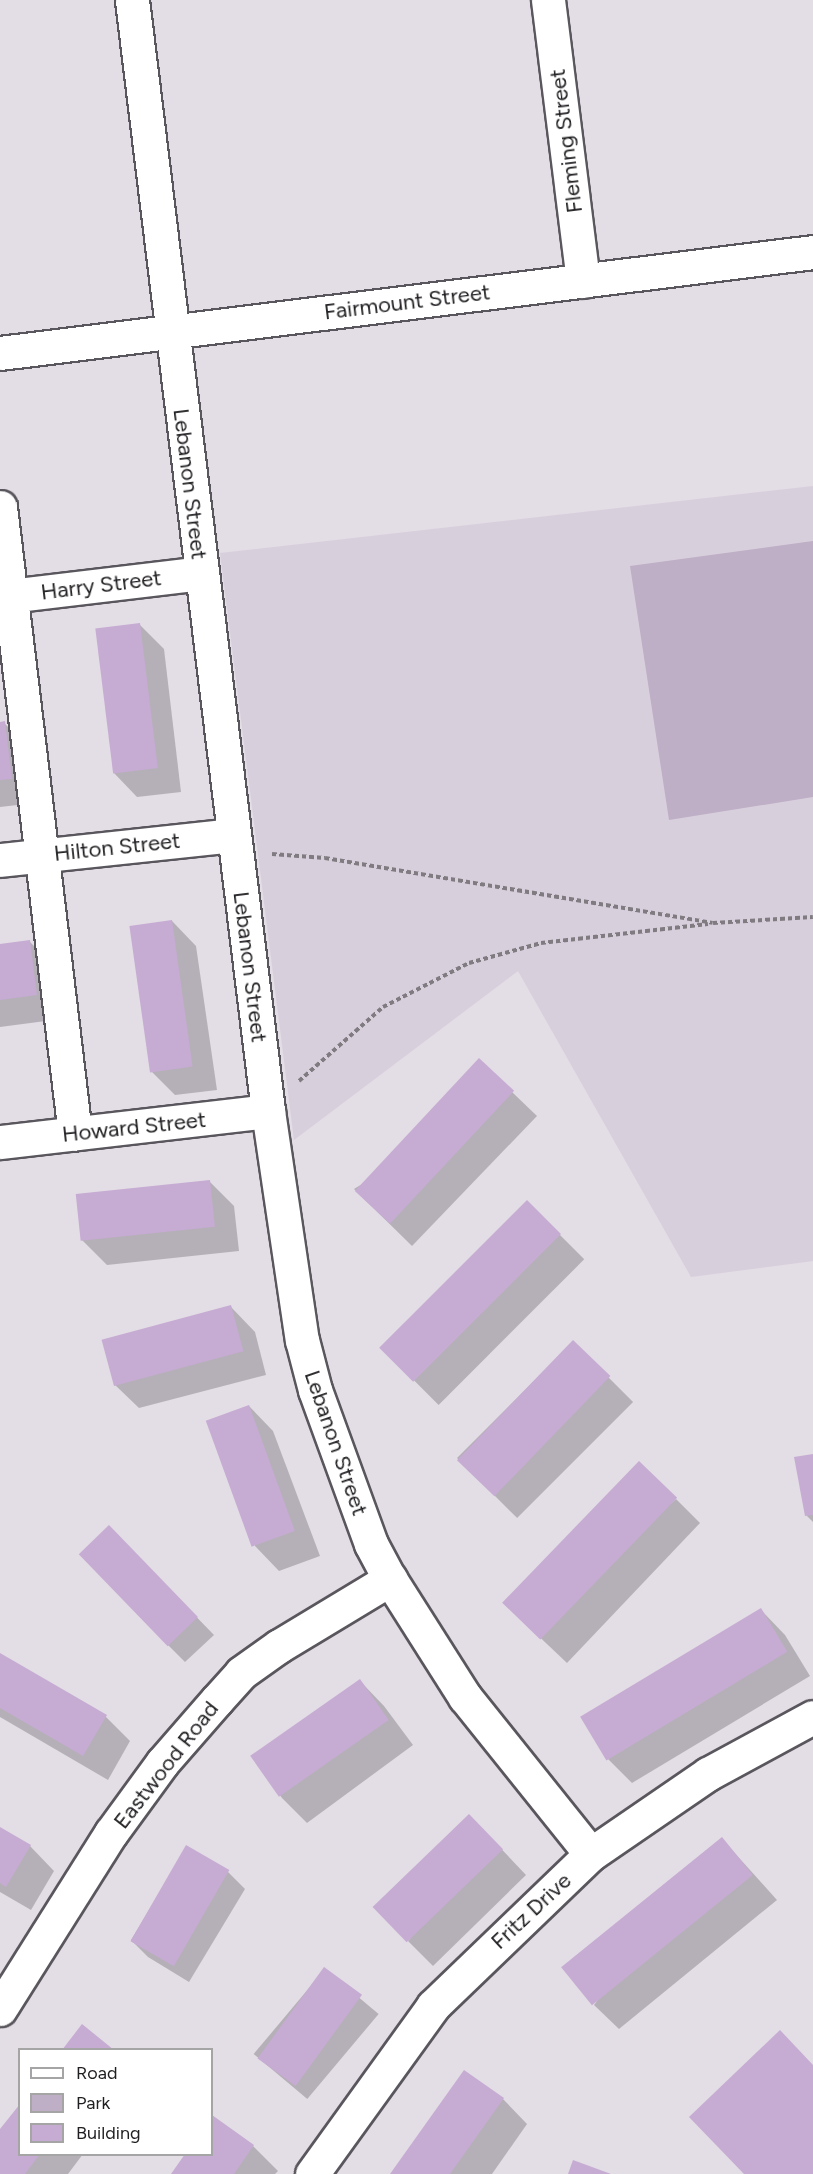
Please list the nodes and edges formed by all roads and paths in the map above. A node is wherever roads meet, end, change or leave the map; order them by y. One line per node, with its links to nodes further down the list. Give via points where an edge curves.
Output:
1 (132, 0): 5 (street, Lebanon Street)
2 (548, 0): 4 (street, Fleming Street)
3 (813, 252): 4 (street, Fairmount Street)
4 (583, 281): 5 (street, Fairmount Street)
5 (171, 330): 6 (street, Fairmount Street); 8 (street, Lebanon Street)
6 (0, 353)
7 (0, 507): 9 (street)
8 (202, 573): 9 (street, Harry Street); 10 (street, Lebanon Street)
9 (5, 596): 12 (street)
10 (234, 835): 12 (street, Hilton Street); 17 (street, Lebanon Street)
11 (271, 854): 15 (path, via 325,858)
12 (40, 855): 13 (street, Hilton Street); 18 (street)
13 (0, 860)
14 (813, 917): 15 (path)
15 (713, 923): 16 (path, via 530,945 469,963 383,1007)
16 (299, 1082)
17 (268, 1111): 18 (street, Howard Street); 20 (street, Lebanon Street, via 302,1340 315,1390 371,1544)
18 (75, 1134): 19 (street, Howard Street)
19 (0, 1142)
20 (390, 1579): 22 (street, Lebanon Street, via 465,1697); 23 (street, Eastwood Road, via 241,1673 162,1763 111,1833)
21 (813, 1717): 22 (street, Fritz Drive, via 708,1774)
22 (591, 1854): 24 (street, Fritz Drive, via 433,2006)
23 (0, 2009)
24 (312, 2174)

